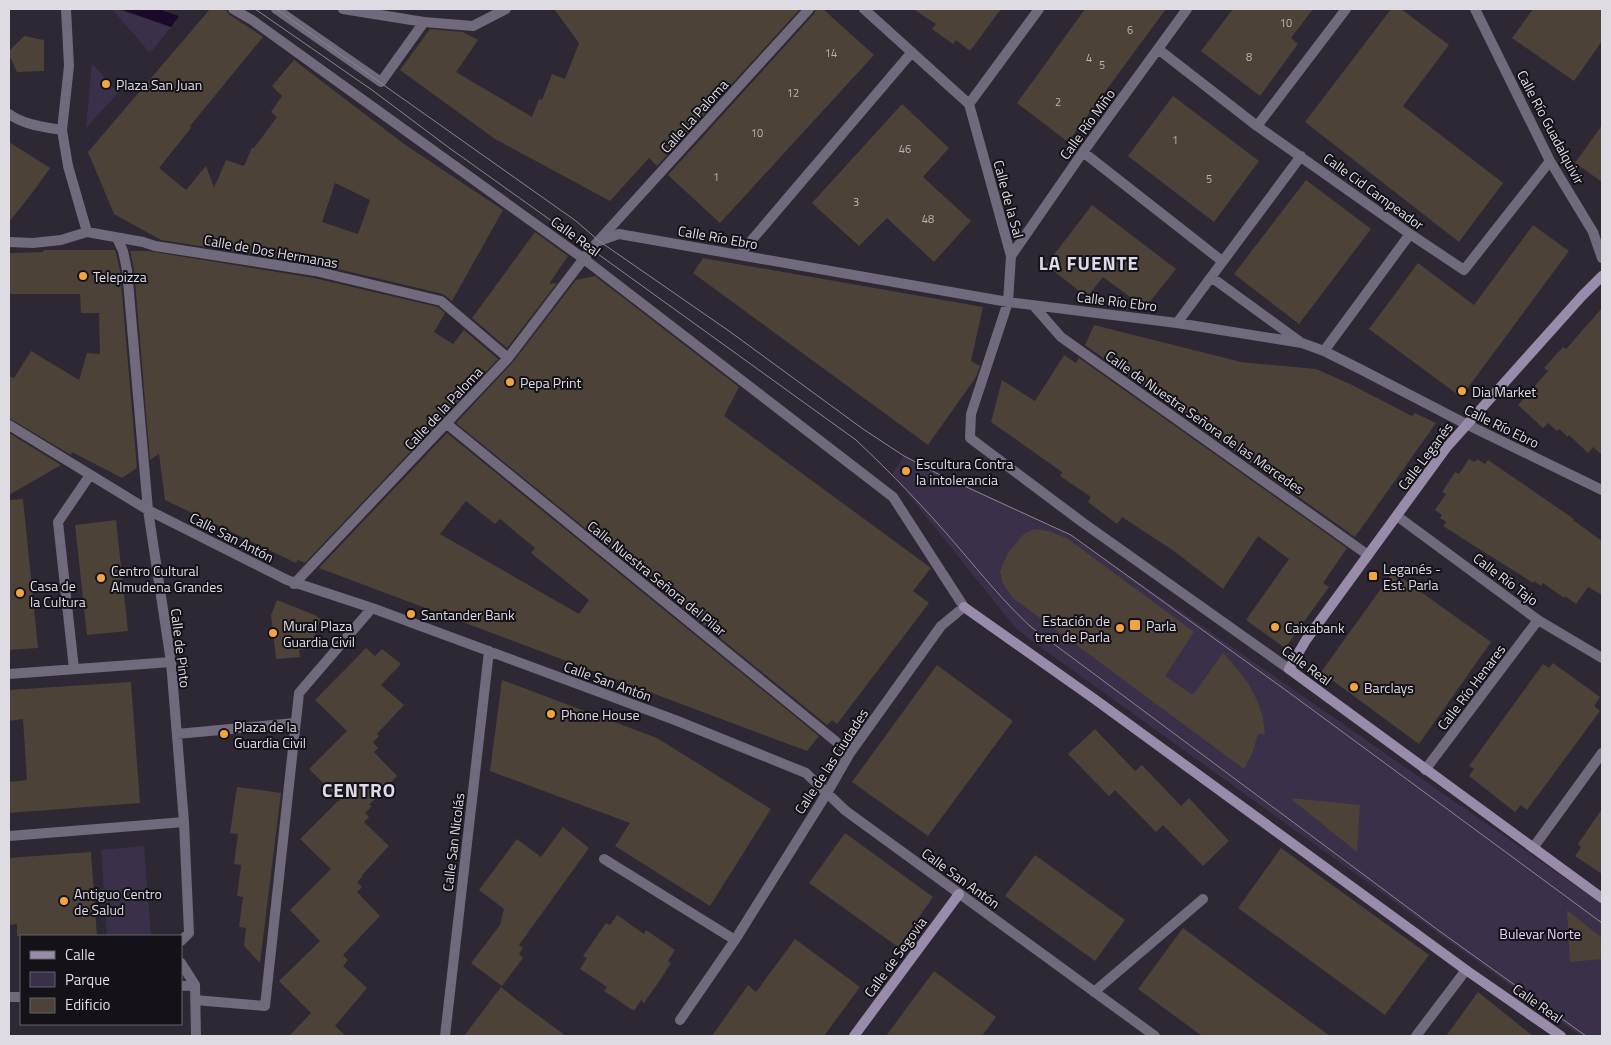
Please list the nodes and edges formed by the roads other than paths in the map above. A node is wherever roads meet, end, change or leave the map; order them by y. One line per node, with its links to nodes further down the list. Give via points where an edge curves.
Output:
1 (66, 9): 19 (street, via 69,66)
2 (233, 9): 12 (street, Calle Real)
3 (276, 9): 13 (street, via 381,82)
4 (342, 9): 13 (street)
5 (506, 9): 13 (street, via 473,26)
6 (809, 9): 26 (street, Calle La Paloma)
7 (864, 9): 15 (street)
8 (1039, 9): 16 (street)
9 (1188, 9): 14 (street, Calle Río Miño)
10 (1346, 9): 18 (street)
11 (1475, 9): 22 (street, Calle Río Guadalquivir)
12 (245, 12): 31 (street, Calle Real)
13 (424, 22)
14 (1158, 48): 18 (street, Calle Cid Campeador); 20 (street, Calle Río Miño)
15 (912, 52): 16 (street); 28 (street)
16 (969, 104): 29 (street, Calle de la Sal)
17 (9, 114): 19 (street, via 31,125)
18 (1257, 126): 21 (street, Calle Cid Campeador)
19 (62, 130): 23 (street, via 68,166)
20 (1083, 152): 29 (street, Calle Río Miño); 32 (street)
21 (1301, 156): 24 (street, Calle Cid Campeador); 32 (street)
22 (1550, 161): 24 (street, Calle Cid Campeador, via 1464,270); 30 (street, Calle Río Guadalquivir, via 1593,232)
23 (87, 232): 25 (street, Calle de Dos Hermanas); 27 (street, Calle de Dos Hermanas, via 61,240)
24 (1410, 234): 39 (street)
25 (117, 238): 40 (street, Calle de Dos Hermanas, via 315,271 441,301); 47 (street, Calle de Pinto, via 127,270)
26 (600, 241): 28 (street, Calle Río Ebro, via 619,234); 31 (street, Calle de la Paloma)
27 (9, 242)
28 (738, 255): 35 (street, Calle Río Ebro)
29 (1011, 256): 35 (street, Calle de la Sal)
30 (1602, 258)
31 (584, 259): 40 (street, Calle de la Paloma); 51 (street, Calle Real, via 893,498)
32 (1222, 261): 34 (street)
33 (1602, 276): 42 (street, Calle Leganés)
34 (1211, 277): 37 (street); 38 (street)
35 (1008, 302): 36 (street, Calle Río Ebro); 44 (street, Calle de la Sal, via 971,414)
36 (1033, 305): 37 (street, Calle Río Ebro); 49 (street, Calle de Nuestra Señora de las Mercedes, via 1061,337)
37 (1177, 323): 38 (street, Calle Río Ebro)
38 (1302, 343): 39 (street, Calle Río Ebro)
39 (1324, 351): 42 (street, Calle Río Ebro)
40 (508, 358): 41 (street, Calle de la Paloma)
41 (447, 424): 50 (street, Calle de la Paloma); 62 (street, Calle Nuestra Señora del Pilar)
42 (1466, 424): 46 (street, Calle Río Ebro); 48 (street, Calle Leganés)
43 (9, 425): 45 (street, Calle San Antón)
44 (970, 438): 58 (street, Calle Real)
45 (90, 475): 47 (street, Calle San Antón); 57 (street, via 58,522)
46 (1602, 490)
47 (148, 510): 50 (street, Calle San Antón); 56 (street, Calle de Pinto)
48 (1398, 516): 49 (street, Calle Leganés); 53 (street, Calle Río Tajo)
49 (1368, 555): 58 (street, Calle Leganés, via 1306,640)
50 (294, 584): 52 (street, Calle San Antón)
51 (964, 607): 62 (street, Calle de las Ciudades, via 941,626); 76 (street, Calle Real)
52 (372, 608): 54 (street, Calle San Antón); 60 (street, via 298,693)
53 (1538, 620): 55 (street, Calle Río Tajo); 64 (street, Calle Río Henares)
54 (489, 651): 65 (street, Calle San Antón, via 806,773); 83 (street, Calle San Nicolás)
55 (1602, 658)
56 (170, 662): 57 (street); 61 (street, Calle de Pinto)
57 (74, 669): 59 (street)
58 (1289, 669): 64 (street, Calle Real)
59 (9, 674)
60 (295, 723): 61 (street); 80 (street, via 265,1006)
61 (177, 734): 66 (street, Calle de Pinto)
62 (850, 753): 65 (street, Calle de las Ciudades)
63 (1602, 753): 68 (street)
64 (1425, 770): 68 (street, Calle Real)
65 (827, 794): 70 (street, Calle San Antón); 74 (street, Calle de las Ciudades)
66 (184, 822): 67 (street); 73 (street, Calle de Pinto, via 190,933)
67 (9, 836)
68 (1533, 848): 71 (street, Calle Real)
69 (604, 859): 74 (street)
70 (959, 894): 79 (street, Calle San Antón); 84 (street, Calle de Segovia)
71 (1602, 898)
72 (1203, 899): 79 (street)
73 (182, 940)
74 (735, 940): 81 (street, Calle de las Ciudades)
75 (182, 965): 77 (street)
76 (1466, 970): 86 (street); 87 (street, Calle Real)
77 (195, 985): 78 (street); 80 (street)
78 (182, 986)
79 (1094, 992): 85 (street, Calle San Antón)
80 (195, 1000): 82 (street)
81 (680, 1020)
82 (196, 1036)
83 (445, 1036)
84 (854, 1036)
85 (1155, 1036)
86 (1416, 1036)
87 (1561, 1036)

